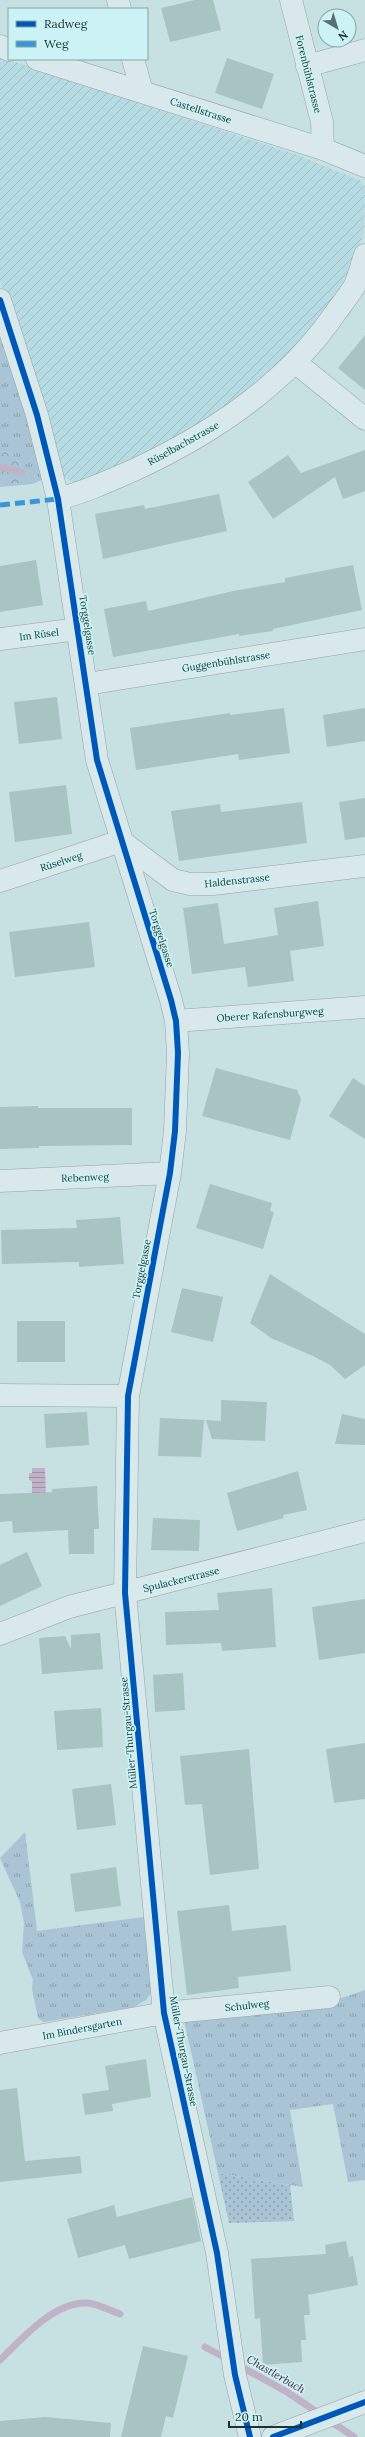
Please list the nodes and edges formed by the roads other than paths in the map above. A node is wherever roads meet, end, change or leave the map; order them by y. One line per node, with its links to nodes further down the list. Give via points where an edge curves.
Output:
1 (291, 0): 5 (street, Forenbühlstrasse)
2 (365, 50): 5 (street)
3 (40, 60): 6 (street, Castellstrasse)
4 (134, 60): 6 (street)
5 (307, 66): 7 (street, Forenbühlstrasse, via 322,122)
6 (142, 92): 7 (street, Castellstrasse)
7 (323, 149): 8 (street, Castellstrasse)
8 (365, 166)
9 (365, 255): 11 (street, Rüselbachstrasse, via 354,287 326,328)
10 (0, 300): 13 (street, Torggelgasse, via 37,414)
11 (295, 362): 12 (street); 13 (street, Rüselbachstrasse, via 249,403 203,434 91,490)
12 (365, 419)
13 (58, 499): 14 (street, Torggelgasse)
14 (78, 629): 15 (street, Im Rüsel); 17 (street, Torggelgasse)
15 (0, 639)
16 (365, 639): 17 (street, Guggenbühlstrasse)
17 (87, 684): 18 (street, Torggelgasse, via 97,760)
18 (121, 841): 19 (street, Haldenstrasse, via 173,880 190,884 213,884); 20 (street, Rüselweg); 22 (street, Torggelgasse)
19 (365, 866)
20 (0, 881)
21 (365, 1007): 22 (street, Oberer Rafensburgweg)
22 (176, 1021): 23 (street, Torggelgasse, via 177,1082)
23 (170, 1173): 24 (street, Rebenweg); 26 (street, Torggelgasse)
24 (0, 1181)
25 (0, 1395): 26 (street)
26 (128, 1396): 28 (street, Torggelgasse)
27 (365, 1531): 28 (street, Spulackerstrasse)
28 (125, 1593): 29 (street, Spulackerstrasse, via 69,1607); 31 (street, Müller-Thurgau-Strasse)
29 (0, 1634)
30 (329, 1997): 31 (street, Schulweg)
31 (164, 2013): 32 (street, Im Bindersgarten); 34 (street, Müller-Thurgau-Strasse, via 218,2253 230,2347)
32 (0, 2044)
33 (365, 2402): 35 (street)
34 (250, 2437)
35 (273, 2437)

